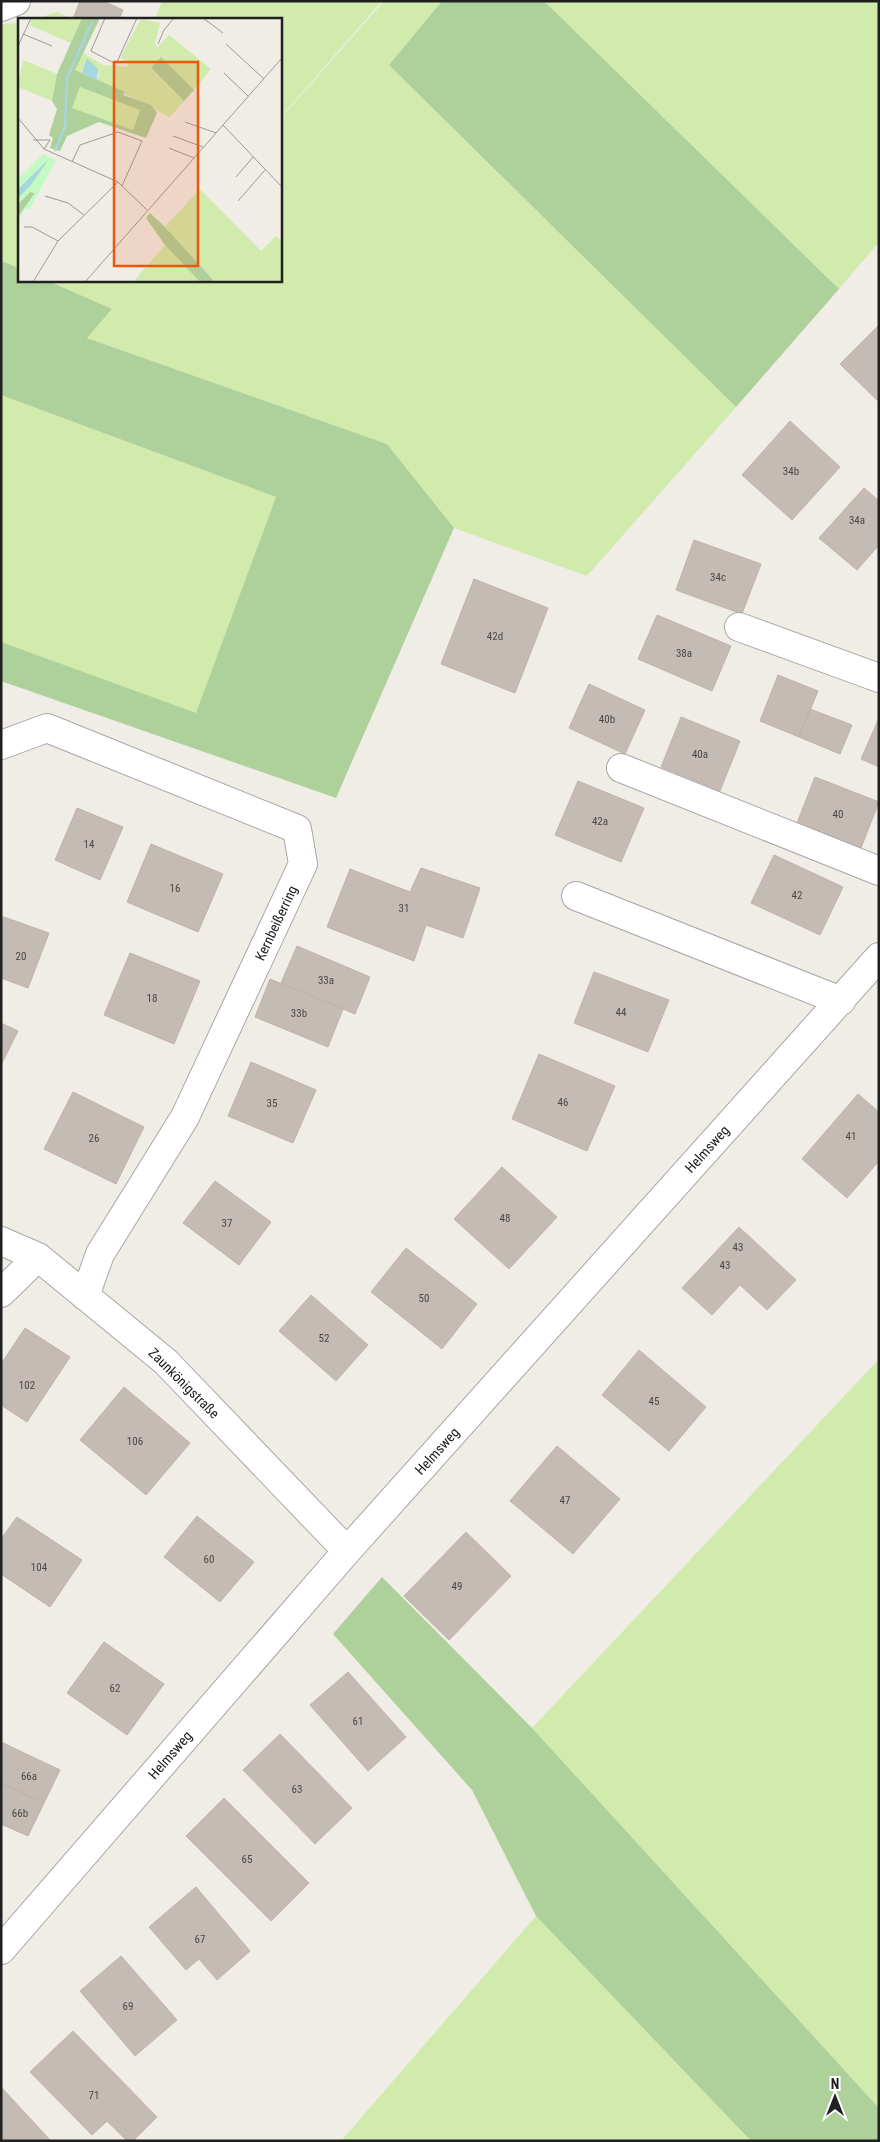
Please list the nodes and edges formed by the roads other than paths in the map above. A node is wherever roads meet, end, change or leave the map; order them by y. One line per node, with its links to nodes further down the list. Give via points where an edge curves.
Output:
1 (16, 1): 2 (street)
2 (1, 7)
3 (739, 627): 5 (street)
4 (760, 651): 6 (street)
5 (879, 678)
6 (879, 698)
7 (1, 745): 16 (street, Kernbeißerring, via 47,728 297,829 303,864 185,1117 100,1254)
8 (621, 768): 9 (street)
9 (879, 871)
10 (576, 896): 12 (street)
11 (879, 957): 12 (street, Helmsweg)
12 (841, 1000): 17 (street, Helmsweg)
13 (1, 1241): 14 (street, Zaunkönigstraße)
14 (38, 1257): 15 (street); 16 (street, Zaunkönigstraße)
15 (1, 1293)
16 (85, 1296): 17 (street, Zaunkönigstraße, via 166,1362)
17 (347, 1550): 18 (street, Helmsweg)
18 (1, 1950)

